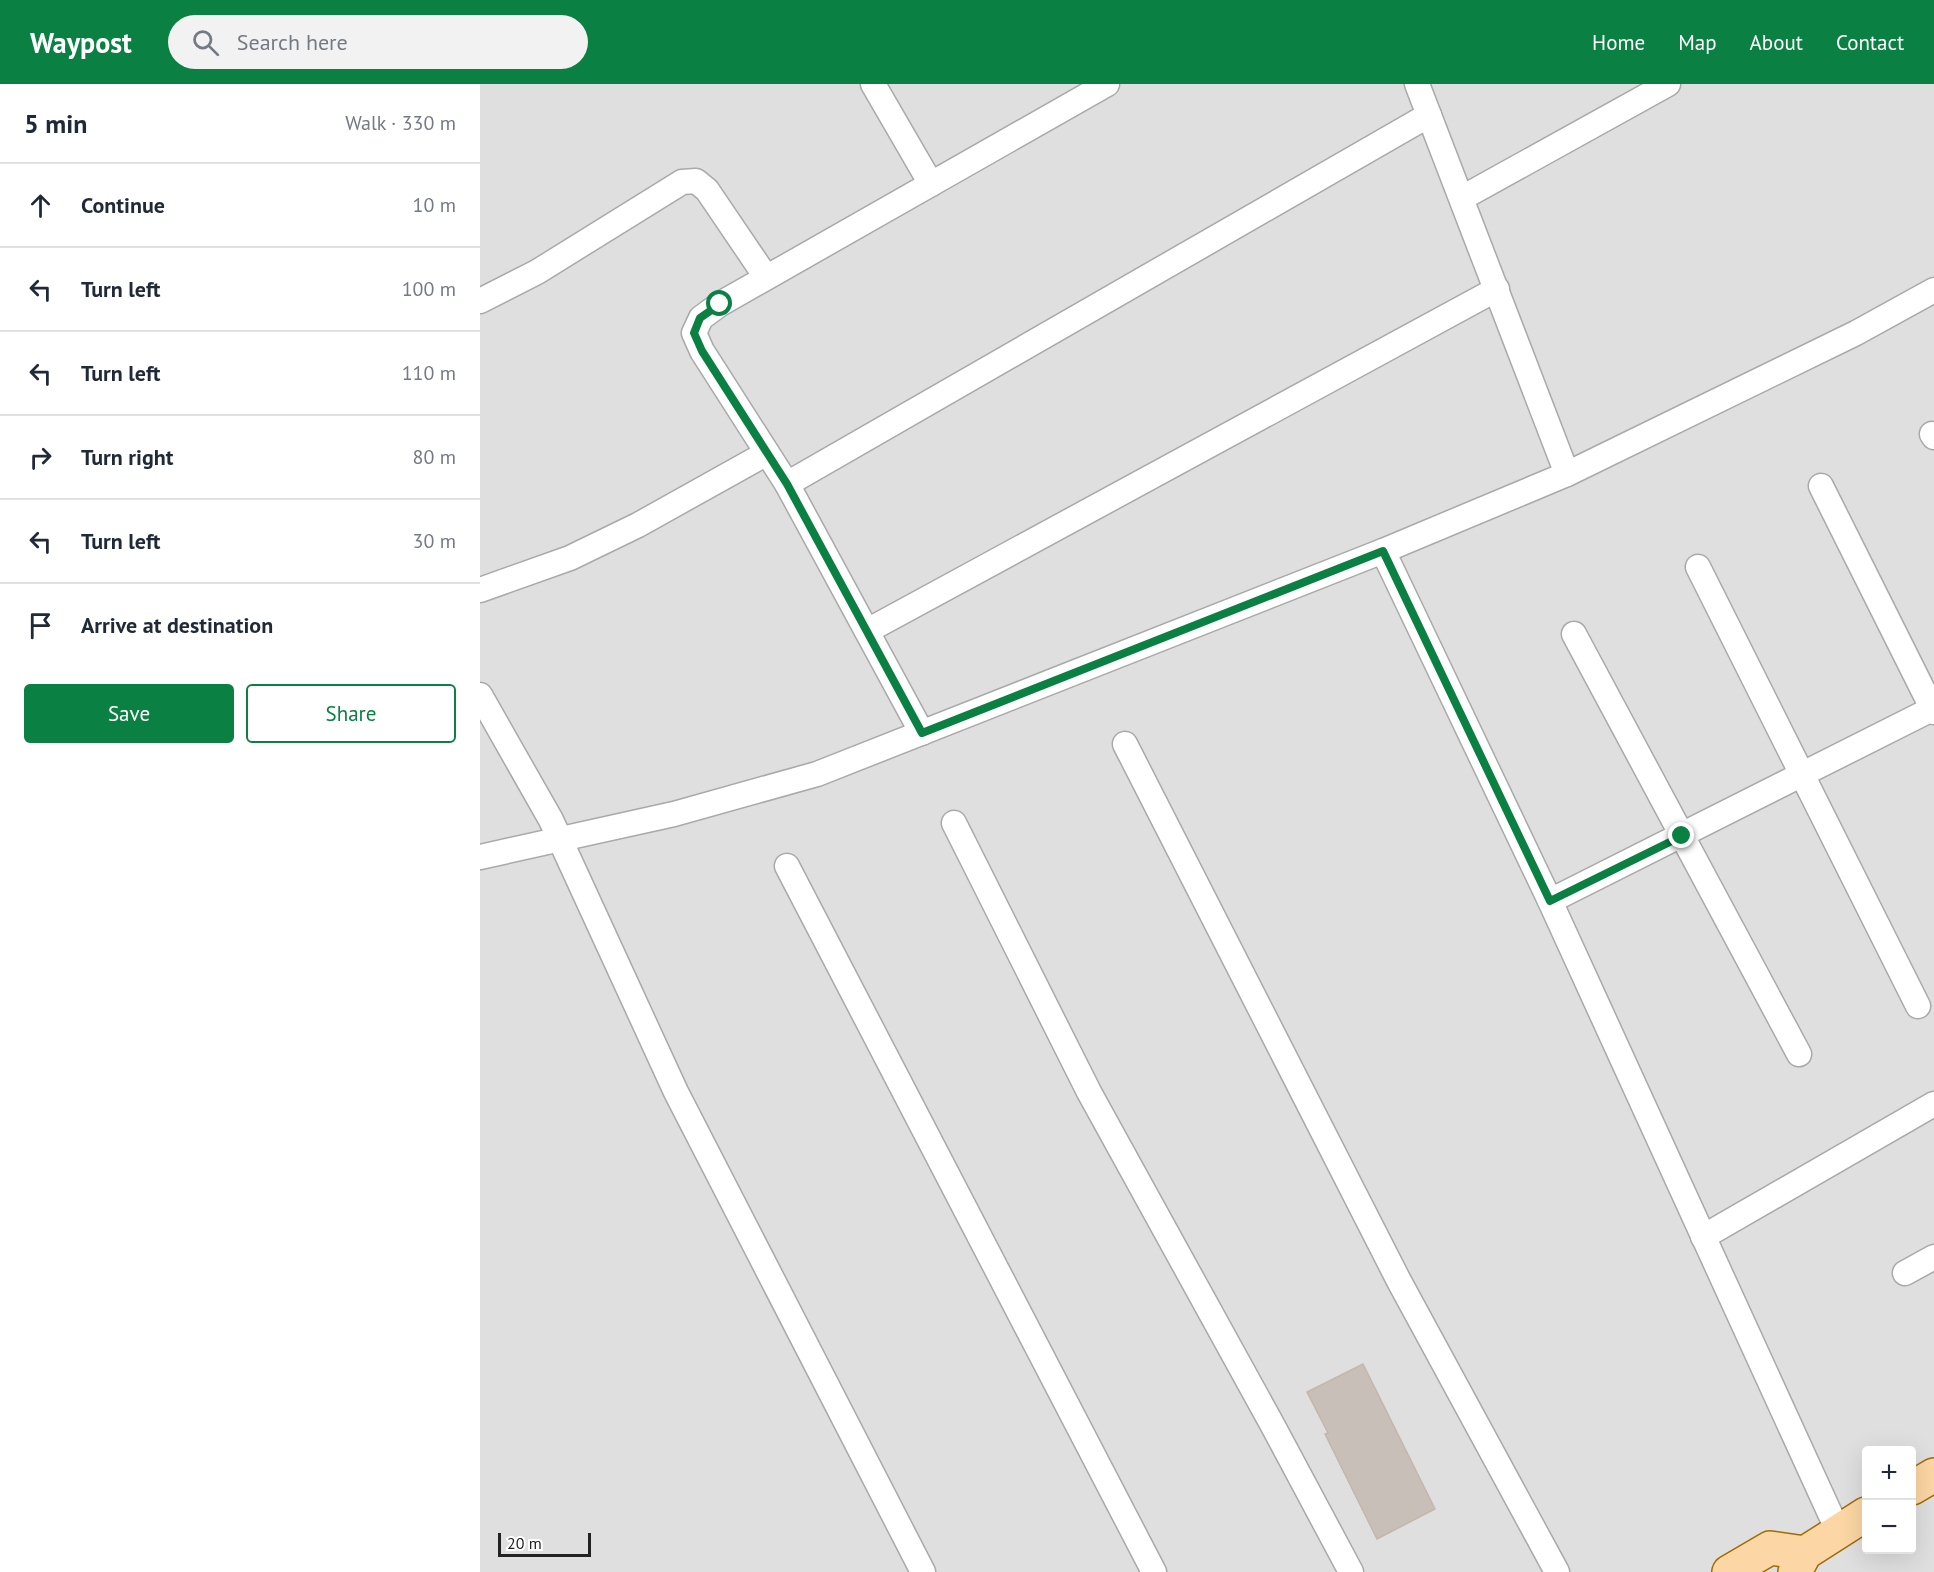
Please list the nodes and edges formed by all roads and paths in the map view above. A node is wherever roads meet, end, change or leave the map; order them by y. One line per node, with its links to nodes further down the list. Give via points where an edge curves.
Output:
1 (873, 84): 6 (street)
2 (1107, 84): 6 (street)
3 (1417, 84): 5 (street)
4 (1668, 84): 7 (street)
5 (1429, 116): 7 (street); 14 (street)
6 (931, 184): 8 (street)
7 (1462, 198): 9 (street)
8 (766, 277): 11 (street, via 707,190 696,181 682,182 537,272); 12 (street, via 700,318 694,333)
9 (1497, 289): 13 (street); 19 (street)
10 (1934, 290): 13 (street, via 1856,333)
11 (480, 301)
12 (767, 453): 14 (street); 18 (street, via 570,558)
13 (1567, 474): 16 (street)
14 (787, 484): 19 (street)
15 (1821, 486): 22 (street)
16 (1383, 551): 23 (street); 31 (street)
17 (1698, 567): 25 (street)
18 (480, 590)
19 (867, 631): 23 (street)
20 (1574, 634): 27 (street)
21 (480, 695): 28 (street)
22 (1933, 710): 25 (street)
23 (922, 733): 28 (street, via 817,774 674,814)
24 (1125, 744): 46 (street, via 1400,1281)
25 (1802, 775): 27 (street); 32 (street)
26 (954, 823): 45 (street, via 1089,1092)
27 (1682, 836): 31 (street); 33 (street)
28 (559, 838): 29 (street); 43 (street, via 676,1092)
29 (480, 857)
30 (787, 866): 44 (street)
31 (1550, 901): 35 (street)
32 (1918, 1006)
33 (1798, 1053)
34 (1934, 1104): 35 (street)
35 (1703, 1237): 41 (street)
36 (1934, 1257): 37 (street)
37 (1905, 1273)
38 (1934, 1475): 39 (main road)
39 (1916, 1485)
40 (1862, 1516): 41 (main road)
41 (1838, 1531): 42 (main road)
42 (1800, 1562): 47 (main road, via 1770,1548)
43 (923, 1572)
44 (1154, 1572)
45 (1351, 1572)
46 (1557, 1572)
47 (1729, 1572)

